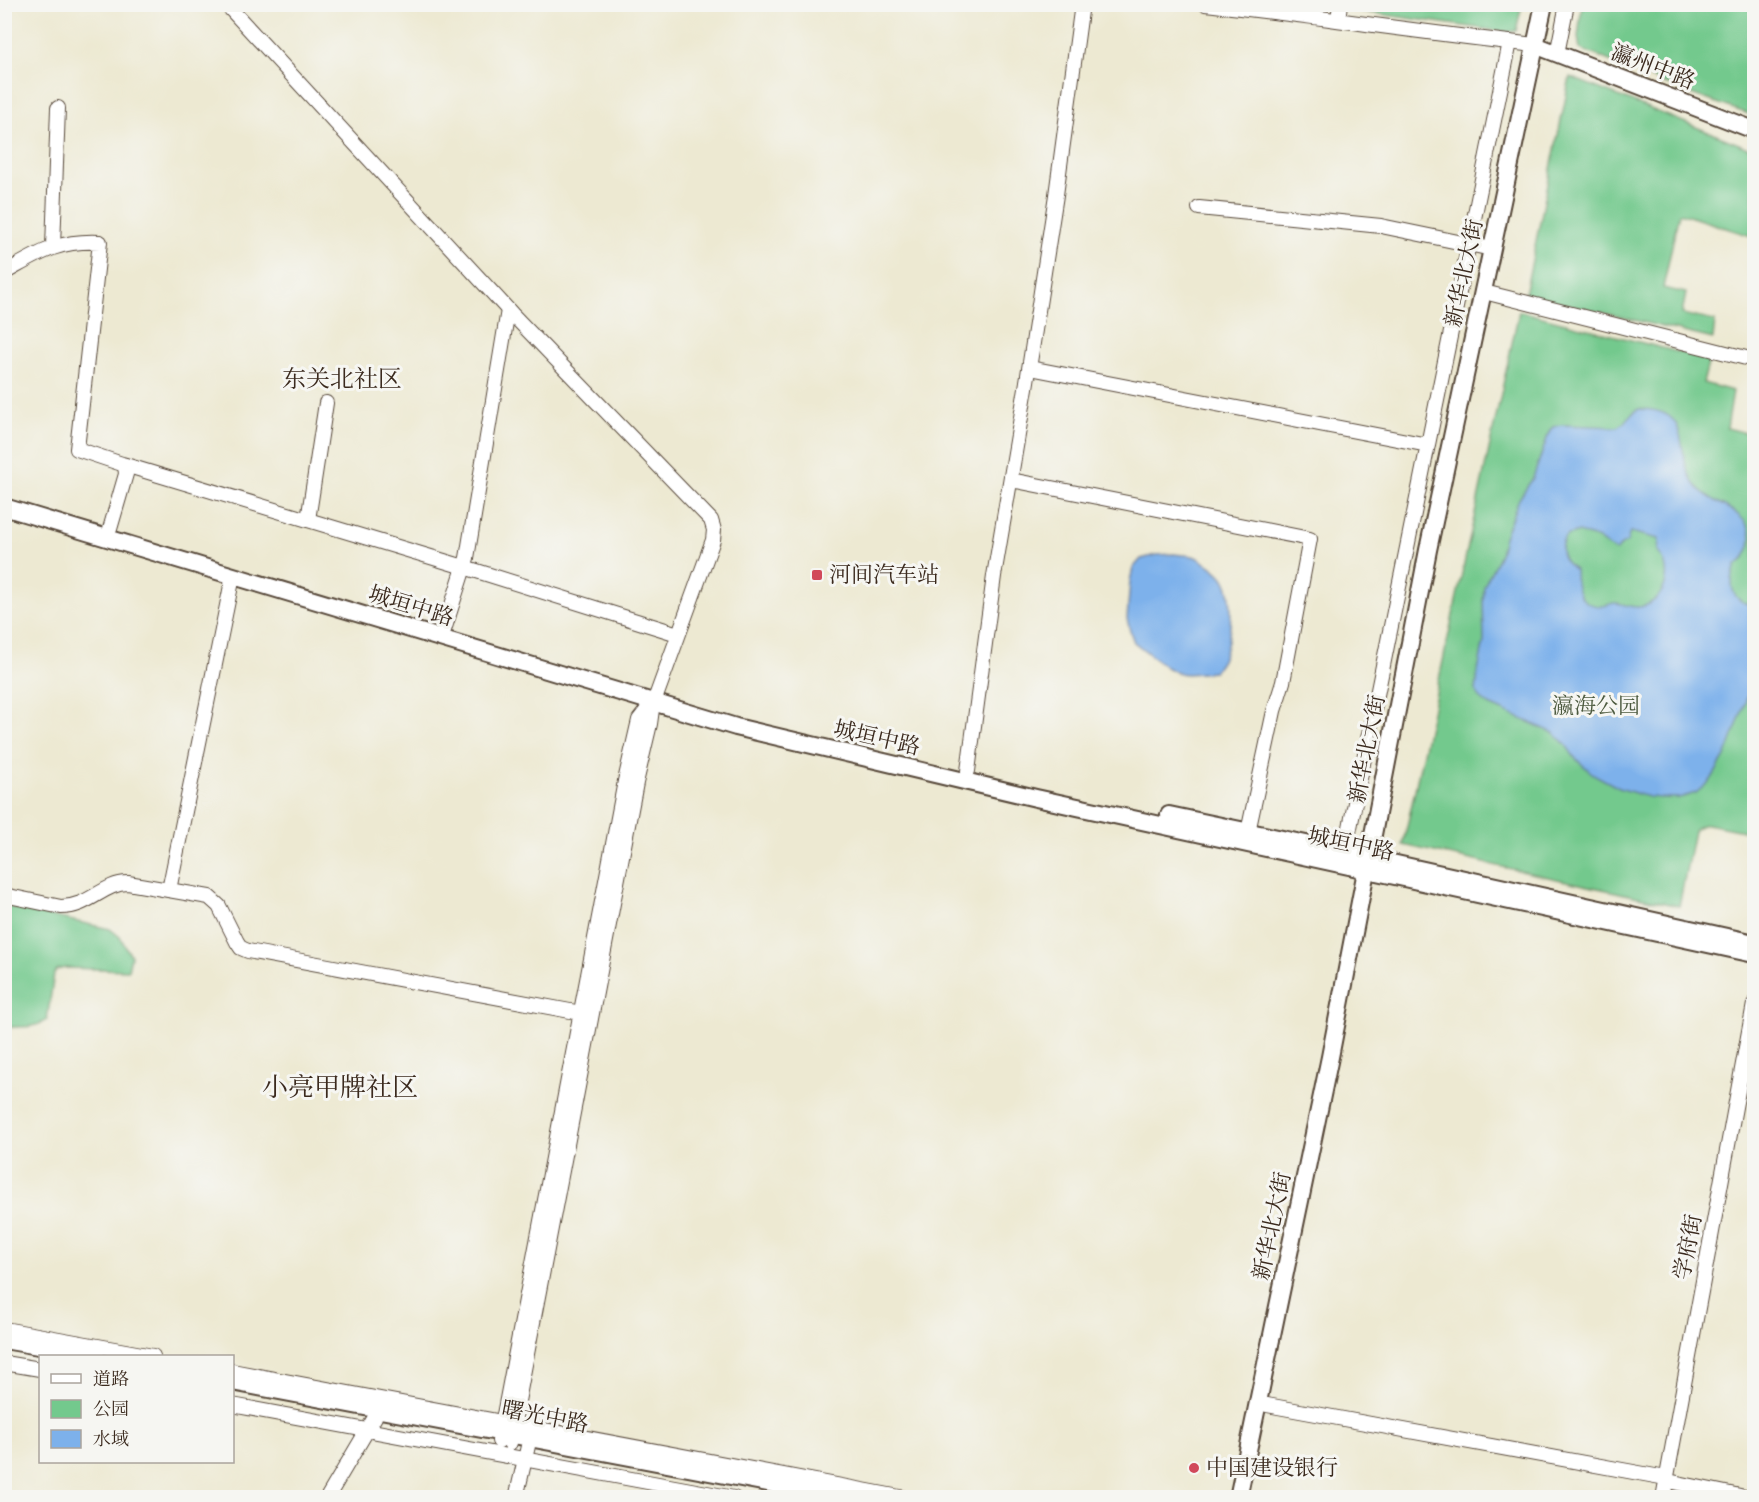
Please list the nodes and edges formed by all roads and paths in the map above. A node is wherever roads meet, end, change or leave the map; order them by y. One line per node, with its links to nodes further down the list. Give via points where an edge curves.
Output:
1 (226, 4): 19 (street)
2 (1082, 4): 21 (street)
3 (1205, 4): 8 (street)
4 (1340, 4): 8 (street)
5 (1544, 4): 10 (main road)
6 (1553, 4): 10 (main road)
7 (1567, 4): 10 (street)
8 (1338, 20): 9 (street)
9 (1510, 42): 10 (street); 14 (street)
10 (1545, 49): 12 (main road, 瀛州中路); 16 (main road, 新华北大街); 18 (main road, 新华北大街)
11 (58, 108): 15 (street)
12 (1755, 130)
13 (1199, 208): 14 (street, via 1381,226)
14 (1469, 244): 16 (street); 23 (street)
15 (53, 247): 17 (street); 24 (street, via 79,241 100,242 77,449)
16 (1492, 249): 38 (main road, 新华北大街, via 1428,550)
17 (4, 273)
18 (1492, 294): 20 (street); 38 (main road, 新华北大街)
19 (508, 310): 30 (street); 33 (street, via 711,520 713,540)
20 (1755, 360)
21 (1030, 368): 23 (street); 25 (street)
22 (326, 403): 28 (street)
23 (1428, 445): 37 (street)
24 (125, 465): 28 (street); 29 (street, via 126,474)
25 (1011, 480): 35 (street); 36 (street, via 1311,539)
26 (4, 497): 29 (main road, 城垣中路)
27 (4, 507): 31 (main road, 城垣中路)
28 (308, 520): 30 (street)
29 (110, 529): 32 (main road, 城垣中路)
30 (464, 567): 32 (street); 33 (street)
31 (233, 576): 34 (main road, 城垣中路); 39 (street)
32 (444, 630): 34 (main road, 城垣中路)
33 (678, 634): 34 (street)
34 (655, 698): 35 (main road, 城垣中路); 38 (main road, 城垣中路, via 736,727 846,754 1036,798); 44 (street, via 639,720 634,740); 60 (street)
35 (968, 771): 36 (main road, 城垣中路)
36 (1248, 832): 37 (main road, 城垣中路)
37 (1345, 852): 38 (main road, 城垣中路)
38 (1372, 865): 41 (main road, 城垣中路); 42 (main road, 城垣中路); 58 (main road, 新华北大街, via 1339,1059); 69 (main road, 新华北大街)
39 (169, 890): 40 (street, via 120,883 70,907); 44 (street, via 214,900 241,948 248,951)
40 (4, 895)
41 (1755, 943)
42 (1755, 954)
43 (1755, 1004): 62 (street, 学府街)
44 (581, 1013): 60 (street)
45 (1755, 1044): 62 (street, 学府街)
46 (4, 1329): 51 (street)
47 (4, 1340): 50 (main road)
48 (4, 1349): 49 (main road)
49 (39, 1355)
50 (90, 1355)
51 (147, 1355)
52 (4, 1363): 53 (street)
53 (39, 1370)
54 (234, 1371): 60 (street)
55 (234, 1382): 60 (main road, 曙光中路)
56 (234, 1391): 59 (main road, 曙光中路)
57 (234, 1405): 59 (street)
58 (1267, 1405): 62 (street); 70 (main road, 新华北大街)
59 (371, 1424): 60 (main road, 曙光中路); 61 (street); 63 (street)
60 (506, 1433): 61 (main road, 曙光中路); 67 (main road, 曙光中路); 68 (street)
61 (527, 1453): 64 (street); 65 (street); 66 (main road, 曙光中路)
62 (1670, 1480): 71 (street, 学府街); 72 (street, 学府街); 73 (street)
63 (327, 1497)
64 (516, 1497)
65 (734, 1497)
66 (799, 1497)
67 (848, 1497)
68 (905, 1497)
69 (1238, 1497)
70 (1247, 1497)
71 (1663, 1497)
72 (1670, 1497)
73 (1750, 1497)

